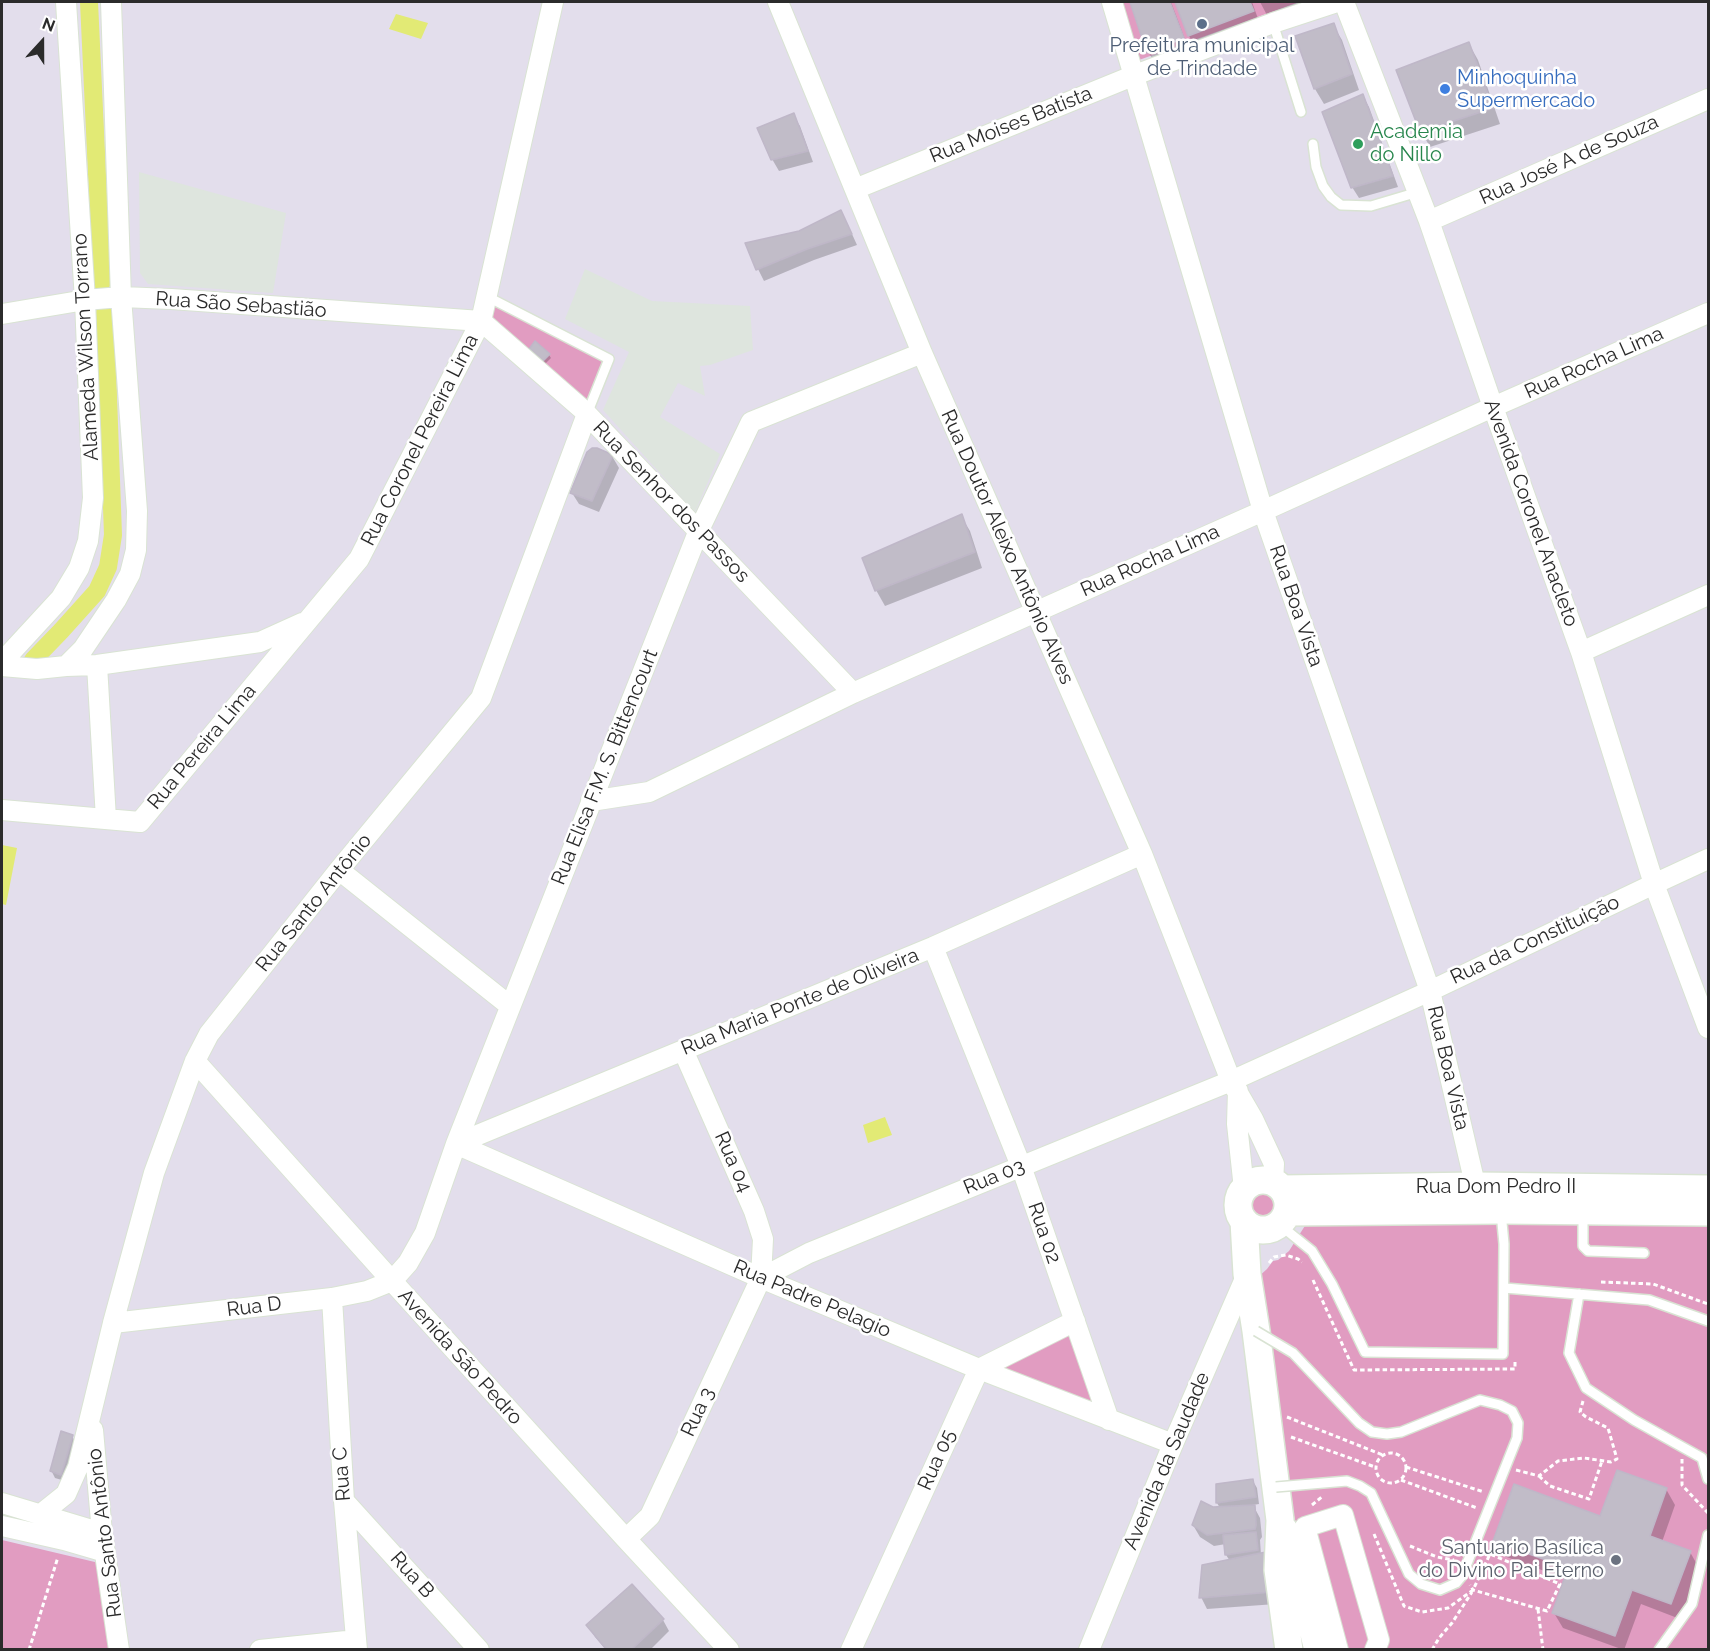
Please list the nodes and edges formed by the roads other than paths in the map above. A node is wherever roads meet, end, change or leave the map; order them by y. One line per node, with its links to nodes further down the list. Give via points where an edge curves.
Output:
1 (66, 2): 18 (street, Alameda Wilson Torrano)
2 (111, 2): 17 (street, Alameda Wilson Torrano)
3 (554, 2): 16 (street, Rua Coronel Pereira Lima)
4 (778, 2): 13 (street, Rua Doutor Aleixo Antônio Alves)
5 (1112, 2): 9 (street, Rua Boa Vista)
6 (1337, 2): 8 (street, Rua Moises Batista)
7 (1344, 2): 14 (street, Avenida Coronel Anacleto)
8 (1273, 23): 9 (street, Rua Moises Batista); 11 (lane)
9 (1135, 75): 13 (street, Rua Moises Batista); 25 (street, Rua Boa Vista)
10 (1708, 99): 15 (street, Rua José A de Souza)
11 (1301, 112)
12 (1313, 144): 14 (lane, via 1323,186 1341,205 1371,206)
13 (855, 189): 22 (street, Rua Doutor Aleixo Antônio Alves)
14 (1418, 192): 15 (street, Avenida Coronel Anacleto)
15 (1429, 221): 23 (street, Avenida Coronel Anacleto)
16 (486, 296): 21 (street, Rua Coronel Pereira Lima); 24 (lane, via 609,359)
17 (121, 297): 18 (street, Rua São Sebastião); 21 (street, Rua São Sebastião); 33 (street, Alameda Wilson Torrano, via 137,511 136,550 130,574 116,600 83,649)
18 (85, 300): 20 (street, Rua São Sebastião); 31 (street, Alameda Wilson Torrano, via 93,498 88,541 79,568 61,598)
19 (1708, 313): 23 (street, Rua Rocha Lima)
20 (2, 314)
21 (480, 321): 24 (street, Rua Senhor dos Passos); 29 (street, Rua Coronel Pereira Lima, via 359,559)
22 (922, 353): 26 (street, Rua Elisa F.M. S. Bittencourt, via 751,422); 28 (street, Rua Doutor Aleixo Antônio Alves)
23 (1493, 407): 25 (street, Rua Rocha Lima); 30 (street, Avenida Coronel Anacleto)
24 (587, 414): 26 (street, Rua Senhor dos Passos); 40 (street, Rua Santo Antônio, via 481,698)
25 (1263, 511): 28 (street, Rua Rocha Lima); 43 (street, Rua Boa Vista)
26 (699, 530): 34 (street, Rua Senhor dos Passos); 35 (street, Rua Elisa F.M. S. Bittencourt)
27 (1708, 595): 30 (street)
28 (1036, 612): 34 (street, Rua Rocha Lima); 38 (street, Rua Doutor Aleixo Antônio Alves)
29 (308, 621): 32 (street, Rua Coronel Pereira Lima, via 260,642); 37 (street, Rua Pereira Lima, via 140,822)
30 (1581, 652): 41 (street, Avenida Coronel Anacleto)
31 (2, 664): 33 (street, Rua Coronel Pereira Lima, via 37,669)
32 (97, 665): 33 (street, Rua Coronel Pereira Lima); 37 (street)
33 (66, 666)
34 (853, 693): 35 (street, Rua Rocha Lima, via 649,792)
35 (591, 801): 44 (street, Rua Elisa F.M. S. Bittencourt)
36 (2, 810): 37 (street, Rua Pereira Lima)
37 (106, 819)
38 (1142, 854): 42 (street, Rua Maria Ponte de Oliveira); 48 (street, Rua Doutor Aleixo Antônio Alves)
39 (1708, 859): 41 (street, Rua da Constituição)
40 (339, 870): 44 (street); 47 (street, Rua Santo Antônio, via 209,1034)
41 (1654, 884): 43 (street, Rua da Constituição); 45 (street, Avenida Coronel Anacleto)
42 (933, 947): 46 (street, Rua Maria Ponte de Oliveira); 50 (street, Rua 02)
43 (1430, 991): 48 (street, Rua da Constituição); 53 (street, Rua Boa Vista)
44 (510, 1006): 49 (street, Rua Elisa F.M. S. Bittencourt)
45 (1708, 1028)
46 (683, 1050): 49 (street, Rua Maria Ponte de Oliveira); 60 (street, Rua 04, via 754,1211 763,1239)
47 (195, 1061): 61 (street, Avenida São Pedro); 67 (street, Rua Santo Antônio, via 154,1173)
48 (1234, 1086): 50 (street, Rua 03); 51 (street, Rua Doutor Aleixo Antônio Alves); 54 (street, Rua Doutor Aleixo Antônio Alves, via 1274,1164)
49 (456, 1144): 60 (street, Rua Padre Pelagio); 61 (street, Rua Elisa F.M. S. Bittencourt, via 425,1233)
50 (1021, 1166): 60 (street, Rua 03, via 809,1253); 65 (street, Rua 02)
51 (1244, 1189): 54 (street, via 1266,1180); 57 (street, via 1238,1202)
52 (1708, 1189): 53 (street, Rua Dom Pedro II)
53 (1486, 1202): 54 (street, Rua Dom Pedro II); 55 (street, Rua Dom Pedro II); 62 (lane, via 1504,1245)
54 (1279, 1207): 57 (street, via 1257,1230); 59 (street); 62 (lane, via 1332,1284 1365,1352 1503,1354)
55 (1582, 1211): 56 (street, Rua Dom Pedro II); 58 (lane, via 1583,1246 1588,1251)
56 (1708, 1212)
57 (1244, 1221): 59 (street)
58 (1644, 1253)
59 (1255, 1272): 68 (street); 72 (street, Avenida da Saudade)
60 (760, 1278): 69 (street, Rua Padre Pelagio); 82 (street, Rua 3, via 650,1516)
61 (392, 1281): 64 (street, Rua D, via 367,1292); 82 (street, Avenida São Pedro)
62 (1505, 1288): 63 (lane)
63 (1579, 1293): 66 (lane, via 1649,1300); 73 (lane, via 1569,1353 1586,1388 1702,1458)
64 (332, 1298): 67 (street, Rua D); 75 (street, Rua C)
65 (1075, 1321): 69 (street); 71 (street, Rua 02)
66 (1708, 1321)
67 (113, 1323): 70 (street, Rua Santo Antônio)
68 (1256, 1331): 74 (street, via 1274,1424); 74 (lane, bridge, via 1293,1353 1372,1432 1401,1432 1480,1400 1512,1411 1518,1423 1517,1438 1462,1576 1440,1590 1421,1584 1409,1574 1371,1493 1360,1486 1347,1481)
69 (979, 1369): 71 (street, Rua Padre Pelagio); 89 (street, Rua 05)
70 (92, 1416): 77 (street, Rua Santo Antônio, via 66,1494); 80 (street, Rua Santo Antônio)
71 (1109, 1420): 72 (street, Rua Padre Pelagio)
72 (1173, 1444): 90 (street, Avenida da Saudade)
73 (1708, 1479)
74 (1276, 1487): 78 (street)
75 (344, 1501): 84 (street, Rua C); 87 (street, Rua B)
76 (2, 1503): 77 (street)
77 (41, 1514): 80 (street)
78 (1280, 1520): 91 (street, via 1278,1570); 92 (street, via 1298,1567)
79 (2, 1526): 83 (street)
80 (102, 1533): 83 (street, Rua Santo Antônio)
81 (1708, 1534): 95 (lane, via 1692,1604)
82 (626, 1539): 88 (street, Avenida São Pedro)
83 (105, 1552): 85 (street, Rua Santo Antônio)
84 (357, 1645): 86 (street)
85 (119, 1650)
86 (260, 1650)
87 (479, 1650)
88 (729, 1650)
89 (851, 1650)
90 (1089, 1650)
91 (1289, 1650)
92 (1318, 1650)
93 (1338, 1650): 94 (street, via 1305,1527 1343,1515 1379,1640)
94 (1375, 1650)
95 (1659, 1650)

